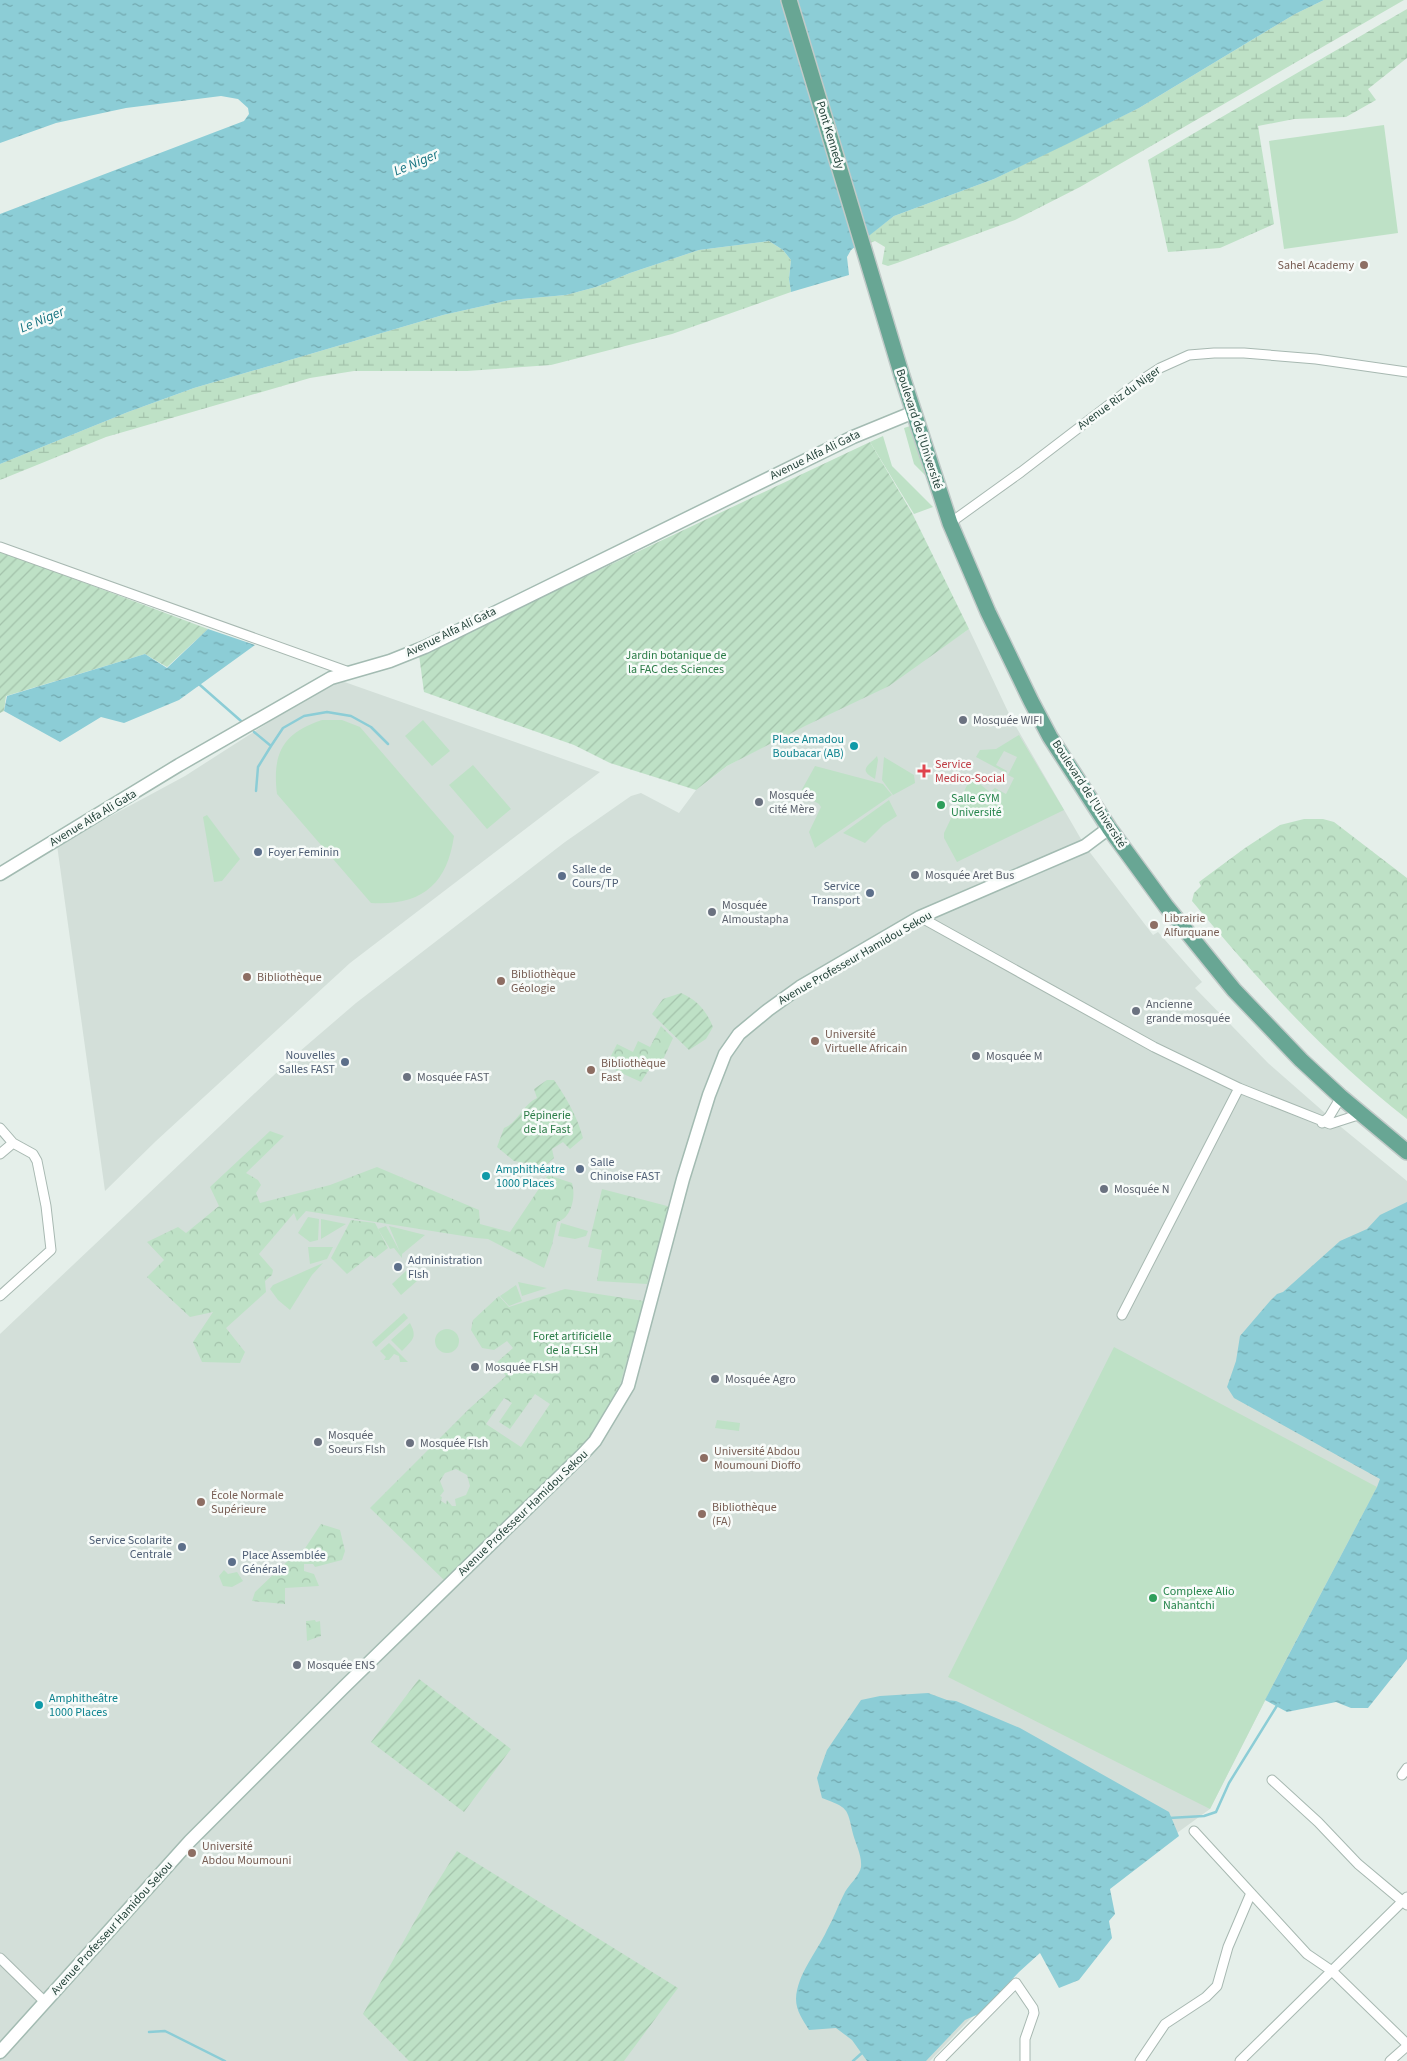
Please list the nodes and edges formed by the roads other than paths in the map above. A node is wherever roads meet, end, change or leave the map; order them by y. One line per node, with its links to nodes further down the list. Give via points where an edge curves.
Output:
1 (788, 0): 2 (main road, Pont Kennedy)
2 (871, 270): 4 (main road, Boulevard de l'Université)
3 (1407, 372): 5 (street, Avenue Riz du Niger, via 1244,353 1189,355 1140,381)
4 (914, 412): 5 (main road, Boulevard de l'Université); 7 (street, Avenue Alfa Ali Gata, via 853,437 425,647)
5 (950, 523): 8 (main road, Boulevard de l'Université, via 1031,701 1050,737)
6 (0, 547): 7 (street)
7 (349, 672): 9 (street, Avenue Alfa Ali Gata, via 331,678 196,756)
8 (1109, 828): 10 (street, Avenue Professeur Hamidou Sekou, via 1085,846); 12 (main road, Boulevard de l'Université, via 1166,906 1234,990 1301,1060)
9 (0, 874)
10 (920, 917): 11 (street, via 1154,1047); 27 (street, Avenue Professeur Hamidou Sekou, via 768,1010 739,1034 725,1054 683,1179 628,1386 589,1449 190,1841)
11 (1239, 1088): 14 (street); 20 (street)
12 (1341, 1096): 13 (main road, Boulevard de l'Université); 14 (street)
13 (1361, 1114): 14 (street, via 1330,1124); 17 (main road, Boulevard de l'Université)
14 (1322, 1123)
15 (0, 1128): 16 (street)
16 (13, 1143): 18 (street); 19 (street, via 34,1154 46,1206 50,1250)
17 (1407, 1152)
18 (0, 1154)
19 (0, 1296)
20 (1122, 1315)
21 (1272, 1780): 24 (street, via 1358,1864)
22 (1194, 1831): 23 (street)
23 (1251, 1893): 26 (street, via 1307,1954); 32 (street, via 1230,1940 1217,1986 1206,1997 1164,2024)
24 (1406, 1901): 26 (street)
25 (0, 1958): 27 (street)
26 (1332, 1971): 28 (street); 33 (street)
27 (44, 2002): 29 (street, Avenue Professeur Hamidou Sekou)
28 (1407, 2045): 34 (street)
29 (0, 2052)
30 (939, 2061): 31 (street, via 1016,1983 1034,2013 1025,2039)
31 (1026, 2061)
32 (1140, 2061)
33 (1240, 2061)
34 (1390, 2061)

